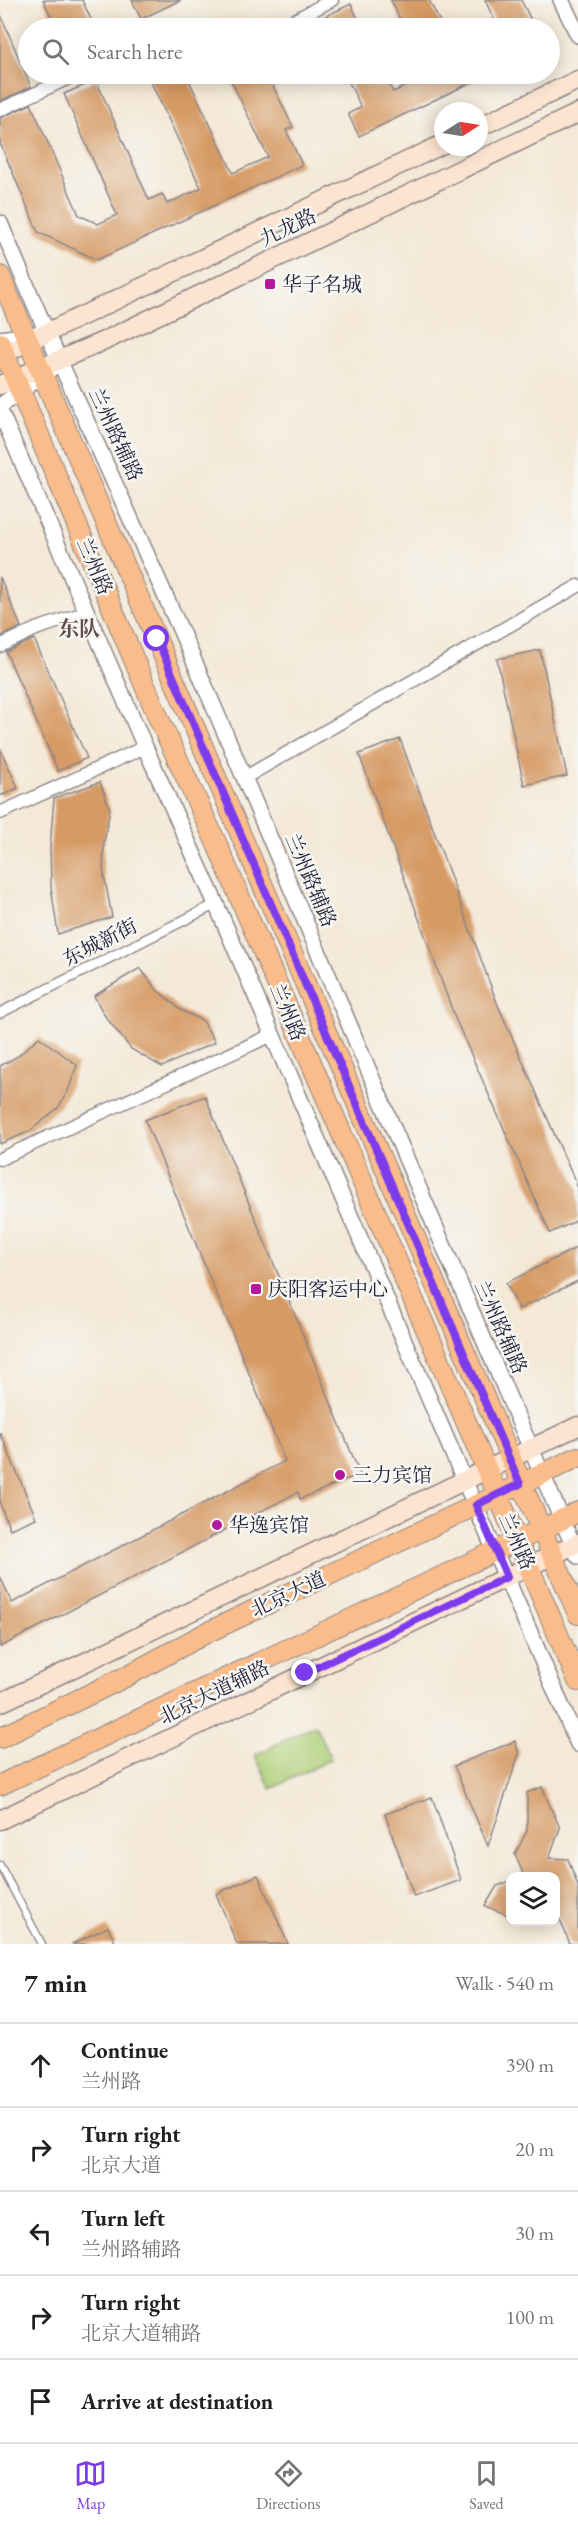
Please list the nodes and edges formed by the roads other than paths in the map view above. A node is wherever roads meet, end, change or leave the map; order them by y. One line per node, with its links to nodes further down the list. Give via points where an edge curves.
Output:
1 (332, 0): 4 (street)
2 (561, 0): 6 (street)
3 (568, 0): 5 (street)
4 (299, 18)
5 (578, 20)
6 (578, 35)
7 (578, 67): 10 (street)
8 (578, 80): 10 (main road)
9 (56, 84): 11 (street)
10 (561, 88): 13 (main road)
11 (0, 110)
12 (575, 116): 20 (main road, 九龙路)
13 (488, 123)
14 (434, 148): 17 (main road, 九龙路)
15 (0, 223): 17 (street, 兰州路辅路)
16 (0, 276): 18 (main road, 兰州路)
17 (48, 334): 18 (main road, 九龙路); 20 (street, 兰州路辅路)
18 (27, 339): 19 (main road, 九龙路); 21 (main road, 兰州路)
19 (1, 348): 22 (main road, 兰州路)
20 (60, 362): 21 (main road, 九龙路); 29 (street, 兰州路辅路)
21 (42, 373): 22 (main road, 九龙路); 38 (main road, 兰州路)
22 (12, 386): 23 (street); 39 (main road, 兰州路, via 215,840)
23 (0, 406)
24 (0, 411): 26 (street)
25 (578, 586): 29 (street)
26 (87, 612): 27 (street); 28 (street)
27 (0, 646)
28 (145, 747): 30 (street); 31 (street)
29 (244, 778): 36 (street, 兰州路辅路)
30 (0, 813)
31 (216, 904): 32 (street, 东城新街); 33 (street)
32 (0, 1013)
33 (273, 1035): 34 (street); 41 (street)
34 (0, 1159)
35 (578, 1426): 36 (main road)
36 (531, 1448): 38 (main road); 40 (street, 兰州路辅路)
37 (578, 1457): 40 (main road, 北京大道)
38 (509, 1459): 39 (main road); 42 (main road, 兰州路)
39 (485, 1470): 41 (main road); 43 (main road, 兰州路)
40 (542, 1474): 42 (main road, 北京大道); 45 (street, 兰州路辅路)
41 (465, 1480): 44 (street); 55 (main road)
42 (520, 1484): 43 (main road, 北京大道); 46 (main road, 兰州路)
43 (497, 1495): 44 (main road, 北京大道); 47 (main road, 兰州路)
44 (476, 1505): 49 (street); 56 (main road, 北京大道, via 206,1633)
45 (570, 1515): 46 (main road); 48 (street, 兰州路辅路)
46 (541, 1529): 47 (main road); 50 (main road, 兰州路)
47 (517, 1540): 49 (main road); 51 (main road, 兰州路)
48 (576, 1548): 50 (main road, 北京大道辅路)
49 (496, 1550): 52 (street); 58 (main road)
50 (552, 1555): 51 (main road, 北京大道辅路); 53 (main road, 兰州路)
51 (528, 1567): 52 (main road, 北京大道辅路); 54 (main road, 兰州路)
52 (507, 1577): 57 (street); 59 (main road, 北京大道辅路)
53 (578, 1614)
54 (578, 1681)
55 (0, 1703)
56 (0, 1738)
57 (578, 1744)
58 (0, 1785)
59 (0, 1820)
60 (0, 1866): 61 (lane)
61 (42, 1944)

